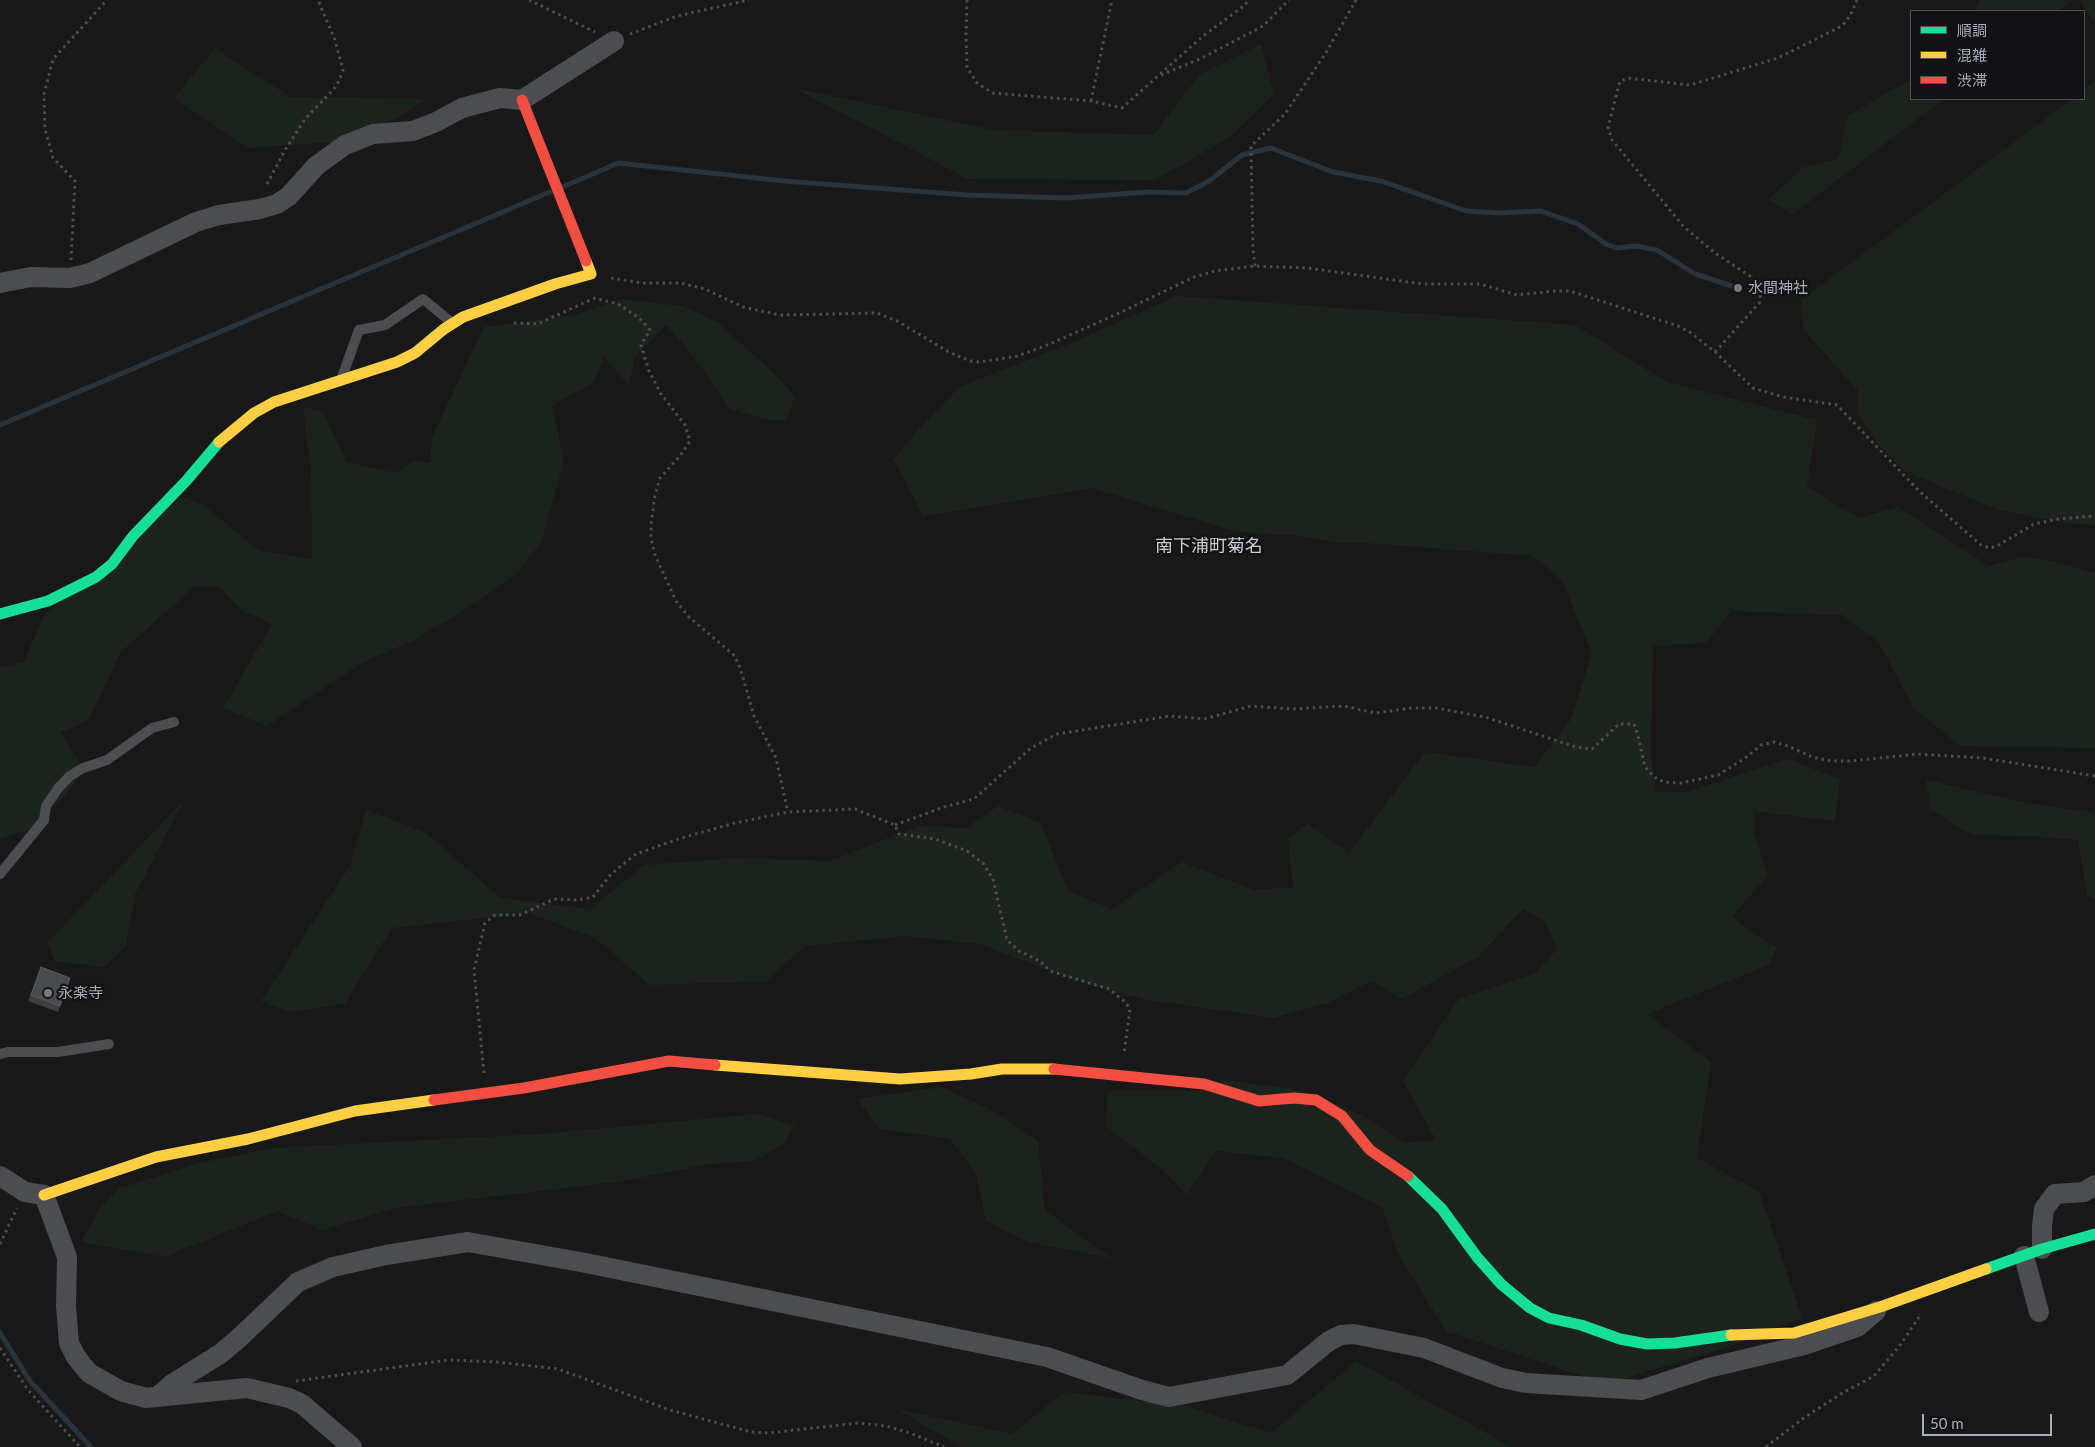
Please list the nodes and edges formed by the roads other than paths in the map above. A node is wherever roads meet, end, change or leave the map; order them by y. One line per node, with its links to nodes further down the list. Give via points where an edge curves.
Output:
1 (614, 41): 2 (street)
2 (522, 100): 3 (street, via 500,98 462,108 413,130 360,138 316,166 289,196 277,204 196,222 90,273 70,278 31,277); 4 (street, via 591,274 511,299)
3 (0, 283)
4 (452, 323): 5 (street, via 415,353); 5 (lane, via 423,299 385,325 359,330)
5 (341, 380): 6 (street, via 274,402 236,426 133,536 112,564 96,577 48,601)
6 (0, 614)
7 (174, 722): 8 (lane, via 152,728 107,760 70,776 46,806 44,820)
8 (0, 874)
9 (109, 1044): 10 (lane, via 58,1052)
10 (0, 1054)
11 (0, 1176): 13 (street)
12 (2095, 1185): 15 (street, via 2084,1192 2055,1194 2044,1209)
13 (35, 1194): 16 (street, via 156,1157 248,1139 356,1111 562,1081 669,1061 900,1079 1029,1068 1204,1084 1260,1101 1316,1100 1342,1116 1370,1150 1410,1177 1442,1209 1501,1284 1530,1308 1549,1318 1620,1339 1661,1345 1724,1335 1794,1333); 18 (street, via 67,1257 67,1326 69,1343 76,1357 89,1373 121,1391 146,1398)
14 (2095, 1234): 15 (street)
15 (2033, 1252): 16 (street); 17 (street)
16 (1880, 1307): 18 (street, via 1857,1327 1641,1390 1526,1383 1502,1378 1424,1348 1354,1334 1341,1335 1329,1341 1287,1375 1169,1397 1046,1356 468,1242 342,1265 298,1282 220,1354)
17 (2039, 1312)
18 (157, 1397): 19 (street, via 247,1388 289,1398 302,1404)
19 (352, 1447)

